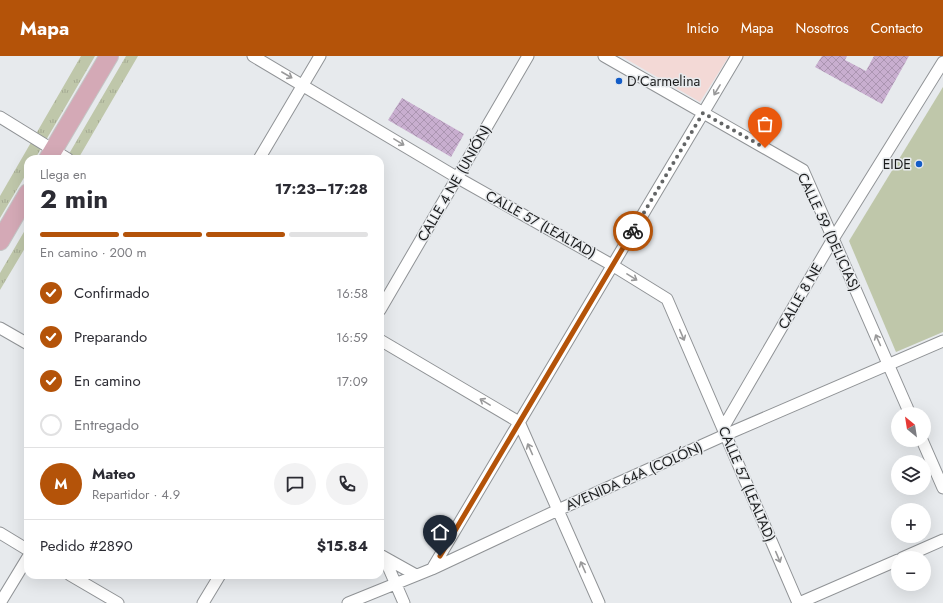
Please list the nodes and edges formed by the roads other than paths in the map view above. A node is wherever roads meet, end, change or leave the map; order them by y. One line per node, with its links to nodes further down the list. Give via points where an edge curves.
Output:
1 (108, 56): 12 (main road)
2 (254, 56): 8 (street, CALLE 57 (LEALTAD), one-way to 8)
3 (320, 56): 8 (street)
4 (528, 56): 14 (street, CALLE 4 NE (UNIÓN))
5 (604, 56): 9 (street, CALLE 59 (DELICIAS))
6 (737, 56): 9 (street, one-way to 9)
7 (943, 62): 16 (street, CALLE 8 NE)
8 (303, 84): 13 (street); 14 (street, CALLE 57 (LEALTAD), one-way to 14)
9 (703, 113): 16 (street, CALLE 59 (DELICIAS), via 803,170); 18 (street)
10 (0, 117): 11 (street)
11 (55, 155)
12 (57, 155)
13 (261, 155)
14 (458, 178): 18 (street, CALLE 57 (LEALTAD)); 19 (street, CALLE 4 NE (UNIÓN))
15 (24, 200): 17 (main road)
16 (833, 239): 24 (street, CALLE 59 (DELICIAS), one-way to 16); 27 (street, CALLE 8 NE)
17 (0, 241)
18 (612, 265): 26 (street); 27 (street, CALLE 57 (LEALTAD), one-way to 27, via 667,299)
19 (384, 303)
20 (0, 328): 21 (street)
21 (24, 342)
22 (384, 342): 26 (street, one-way to 22)
23 (943, 342): 24 (street, AVENIDA 64A (COLÓN))
24 (889, 365): 25 (street, CALLE 59 (DELICIAS)); 27 (street, AVENIDA 64A (COLÓN))
25 (907, 407)
26 (519, 422): 30 (street, one-way to 26); 39 (street)
27 (724, 432): 30 (street, AVENIDA 64A (COLÓN)); 50 (street, CALLE 57 (LEALTAD), one-way to 50)
28 (925, 447): 29 (street)
29 (943, 488)
30 (558, 510): 39 (street, AVENIDA 64A (COLÓN)); 49 (street, one-way to 30)
31 (0, 533): 33 (street)
32 (943, 540): 34 (street)
33 (24, 548)
34 (918, 551)
35 (384, 557): 40 (street)
36 (384, 560): 43 (street)
37 (891, 563): 50 (street)
38 (24, 564): 44 (street)
39 (432, 569): 40 (street, AVENIDA 64A (COLÓN))
40 (416, 575): 43 (street, AVENIDA 64A (COLÓN))
41 (77, 579): 45 (street)
42 (218, 579): 46 (street)
43 (395, 583): 47 (street, AVENIDA 64A (COLÓN)); 48 (street)
44 (0, 603)
45 (118, 603)
46 (203, 603)
47 (348, 603)
48 (404, 603)
49 (600, 603)
50 (799, 603)

